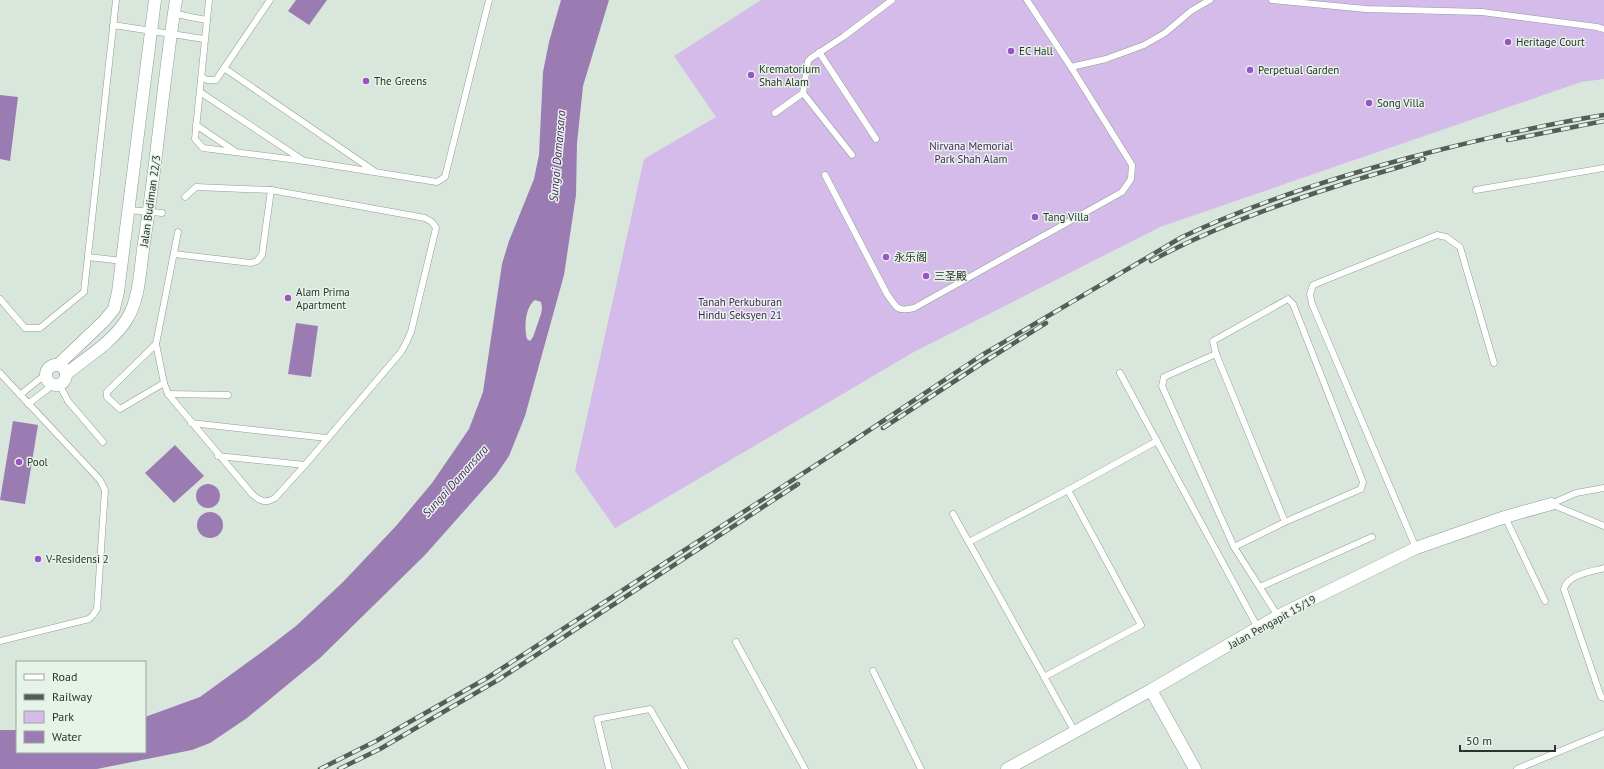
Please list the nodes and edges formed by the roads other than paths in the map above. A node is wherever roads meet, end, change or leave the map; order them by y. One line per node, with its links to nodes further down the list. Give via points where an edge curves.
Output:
1 (116, 0): 13 (lane)
2 (155, 0): 15 (street, Jalan Budiman 22/3)
3 (176, 0): 11 (street, Jalan Budiman 22/3)
4 (209, 0): 12 (lane)
5 (270, 0): 20 (lane)
6 (489, 0): 31 (lane, via 445,177 437,182)
7 (892, 0): 18 (lane)
8 (1027, 0): 19 (lane)
9 (1210, 0): 19 (lane, via 1144,45 1106,59)
10 (1272, 0): 14 (lane, via 1366,9 1482,12)
11 (174, 13): 12 (lane); 16 (street, Jalan Budiman 22/3)
12 (207, 20): 17 (lane)
13 (113, 25): 15 (lane); 41 (lane)
14 (1604, 29)
15 (151, 31): 16 (lane); 36 (street, Jalan Budiman 22/3)
16 (171, 34): 17 (lane); 37 (street, Jalan Budiman 22/3)
17 (204, 39): 21 (lane)
18 (819, 52): 23 (lane, via 808,61); 26 (lane)
19 (1072, 67): 32 (lane, via 1132,165 1131,179 1122,192 914,308 904,310 896,307 887,294)
20 (224, 68): 21 (lane, via 216,80); 31 (lane)
21 (202, 77): 22 (lane)
22 (200, 92): 25 (lane); 29 (lane)
23 (803, 94): 24 (lane); 28 (lane)
24 (775, 113)
25 (196, 125): 27 (lane); 27 (lane, via 195,139 203,148)
26 (876, 139)
27 (239, 154): 29 (lane)
28 (852, 155)
29 (305, 161): 31 (lane)
30 (1604, 168): 34 (lane)
31 (376, 172)
32 (825, 175)
33 (271, 190): 35 (lane, via 196,187); 40 (lane, via 262,255 257,261 251,263); 57 (lane, via 425,218 436,228 411,332 406,343)
34 (1476, 190)
35 (185, 197)
36 (129, 210): 37 (lane); 42 (street, Jalan Budiman 22/3)
37 (149, 212): 38 (lane); 47 (street, Jalan Budiman 22/3, via 136,297 128,318 118,332)
38 (162, 213)
39 (178, 232): 40 (lane)
40 (174, 254): 44 (lane)
41 (88, 257): 42 (lane); 43 (lane, via 84,292 40,328 25,328)
42 (123, 261): 47 (street, Jalan Budiman 22/3, via 114,309)
43 (0, 299)
44 (156, 344): 51 (lane); 51 (lane, via 107,392 107,397 120,409)
45 (1216, 354): 67 (lane); 67 (lane, via 1213,341 1288,299 1293,304 1363,482 1361,489); 71 (lane, via 1164,377 1162,386)
46 (1494, 363): 72 (lane, via 1460,247 1446,237 1438,236 1313,285 1310,294 1312,304)
47 (62, 369): 50 (street, via 64,380); 50 (street, via 51,366 49,368)
48 (0, 373): 53 (lane)
49 (1120, 373): 58 (lane)
50 (53, 381): 53 (lane); 55 (lane); 59 (lane)
51 (164, 383): 52 (lane)
52 (168, 394): 54 (lane); 56 (lane)
53 (20, 395): 55 (lane)
54 (228, 395)
55 (28, 404): 78 (lane, via 100,480 105,490 97,609 94,615 88,618)
56 (191, 423): 57 (lane); 60 (lane)
57 (327, 438): 61 (lane)
58 (1157, 441): 63 (lane); 77 (lane)
59 (103, 442)
60 (218, 456): 61 (lane); 61 (lane, via 258,500 264,502 275,498)
61 (305, 465)
62 (1604, 488): 64 (lane, via 1576,493)
63 (1068, 490): 70 (lane); 81 (lane, via 1141,625)
64 (1551, 504): 66 (street, Jalan Pengapit 15/19); 68 (lane)
65 (953, 514): 70 (lane)
66 (1505, 517): 72 (street, Jalan Pengapit 15/19); 75 (lane)
67 (1285, 522): 71 (lane)
68 (1604, 526)
69 (1372, 537): 74 (lane)
70 (969, 542): 81 (lane)
71 (1234, 547): 74 (lane)
72 (1416, 548): 76 (street, Jalan Pengapit 15/19)
73 (1604, 568): 83 (lane, via 1572,578 1564,589 1601,697)
74 (1260, 588): 76 (lane)
75 (1545, 601)
76 (1278, 616): 77 (street, Jalan Pengapit 15/19)
77 (1258, 628): 82 (street, Jalan Pengapit 15/19)
78 (0, 641)
79 (736, 642): 88 (lane)
80 (873, 671): 89 (lane)
81 (1044, 677): 84 (lane)
82 (1151, 690): 84 (street, Jalan Pengapit 15/19); 91 (street)
83 (1604, 698)
84 (1075, 732): 90 (street, Jalan Pengapit 15/19)
85 (1604, 733): 92 (lane)
86 (609, 769): 87 (lane, via 597,718 650,709)
87 (685, 769)
88 (805, 769)
89 (921, 769)
90 (1007, 769)
91 (1195, 769)
92 (1517, 769)

